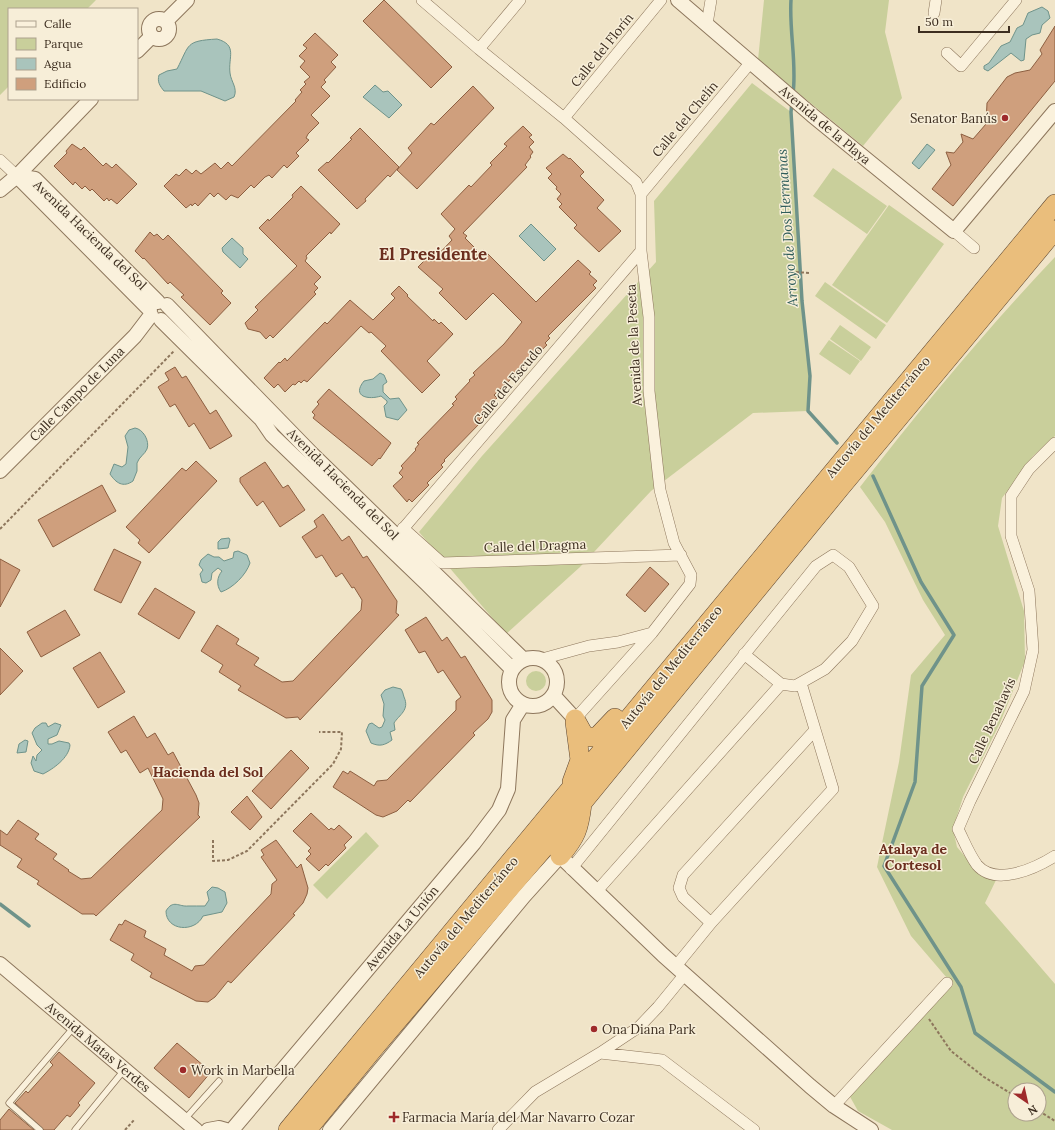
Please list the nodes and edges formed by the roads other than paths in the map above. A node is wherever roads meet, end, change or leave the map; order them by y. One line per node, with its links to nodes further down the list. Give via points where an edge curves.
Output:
1 (187, 0): 12 (street, via 166,21 156,19 151,22 151,37)
2 (422, 0): 11 (street)
3 (520, 0): 11 (street)
4 (661, 0): 17 (street, Calle del Florín)
5 (678, 0): 10 (street, Avenida de la Playa)
6 (711, 0): 10 (street)
7 (936, 0): 9 (street)
8 (1016, 0): 13 (street, via 961,66)
9 (934, 13)
10 (707, 24): 14 (street, Avenida de la Playa)
11 (479, 49): 17 (street)
12 (138, 51)
13 (947, 53)
14 (751, 62): 21 (street, Calle del Chelín); 23 (street, Avenida de la Playa)
15 (90, 100): 19 (street)
16 (1055, 110): 23 (street)
17 (564, 118): 21 (street, via 636,182)
18 (0, 160): 19 (street, Avenida Hacienda del Sol)
19 (17, 176): 20 (street); 27 (street, Avenida Hacienda del Sol, via 35,179)
20 (0, 190)
21 (641, 194): 26 (street, Avenida de la Peseta)
22 (1055, 204): 37 (highway, Autovía del Mediterráneo)
23 (954, 232): 25 (street, Avenida de la Playa)
24 (1053, 233): 44 (highway, Autovía del Mediterráneo)
25 (974, 248)
26 (641, 251): 30 (street, Calle del Escudo); 31 (street, Avenida de la Peseta, via 649,317 649,391 660,490 674,543)
27 (157, 310): 29 (street, Calle Campo de Luna, via 135,336); 30 (street, Avenida Hacienda del Sol); 36 (street, Avenida Hacienda del Sol, via 182,340 261,419 272,435)
28 (1055, 443): 45 (street, Calle Benahavís, via 1029,469 1011,496 1011,536 1028,591 1033,650 1024,691 958,829 978,866 996,875 1019,874)
29 (0, 471)
30 (400, 533): 31 (street, Calle del Dragma, via 442,563); 34 (street, Avenida Hacienda del Sol)
31 (681, 555): 32 (street, Avenida de la Peseta, via 691,575 690,584)
32 (652, 633): 35 (street); 42 (street, Avenida de la Peseta)
33 (744, 654): 38 (street, via 816,566 833,555 849,567 873,606 852,641 825,669); 39 (street); 46 (street)
34 (523, 659): 35 (street); 36 (street)
35 (542, 659): 40 (street, via 556,674 557,689)
36 (512, 669): 41 (street, via 509,676 510,689 513,696)
37 (659, 681): 42 (highway, via 622,710 598,737 585,737); 44 (highway, Autovía del Mediterráneo)
38 (801, 683): 39 (street, via 795,686); 43 (street)
39 (781, 684): 47 (street)
40 (554, 695): 41 (street, via 543,704); 42 (street)
41 (523, 704): 63 (street, Avenida La Unión, via 512,720 508,789 500,810)
42 (575, 719): 44 (highway, via 580,760)
43 (815, 730): 48 (street, via 833,788); 48 (street, via 683,875 678,888 683,897)
44 (573, 801): 46 (highway, via 580,822); 64 (highway, Autovía del Mediterráneo); 65 (highway, Autovía del Mediterráneo)
45 (1055, 856)
46 (566, 863): 47 (street); 66 (street, via 524,896)
47 (596, 892): 50 (street)
48 (711, 923): 50 (street)
49 (0, 964): 52 (street, Avenida Matas Verdes)
50 (681, 970): 53 (street, via 658,1007 639,1027); 56 (street)
51 (947, 983): 56 (street)
52 (75, 1027): 54 (street, Avenida Matas Verdes); 58 (lane, via 8,1103)
53 (600, 1053): 67 (street, via 535,1092); 68 (street, via 662,1060)
54 (125, 1069): 57 (street, Avenida Matas Verdes); 59 (lane)
55 (219, 1081): 57 (lane)
56 (834, 1106): 69 (street)
57 (184, 1120): 60 (street, Avenida Matas Verdes)
58 (40, 1130)
59 (75, 1130)
60 (196, 1130)
61 (208, 1130): 62 (street)
62 (226, 1130)
63 (232, 1130)
64 (288, 1130)
65 (307, 1130)
66 (330, 1130)
67 (498, 1130)
68 (754, 1130)
69 (871, 1130)

